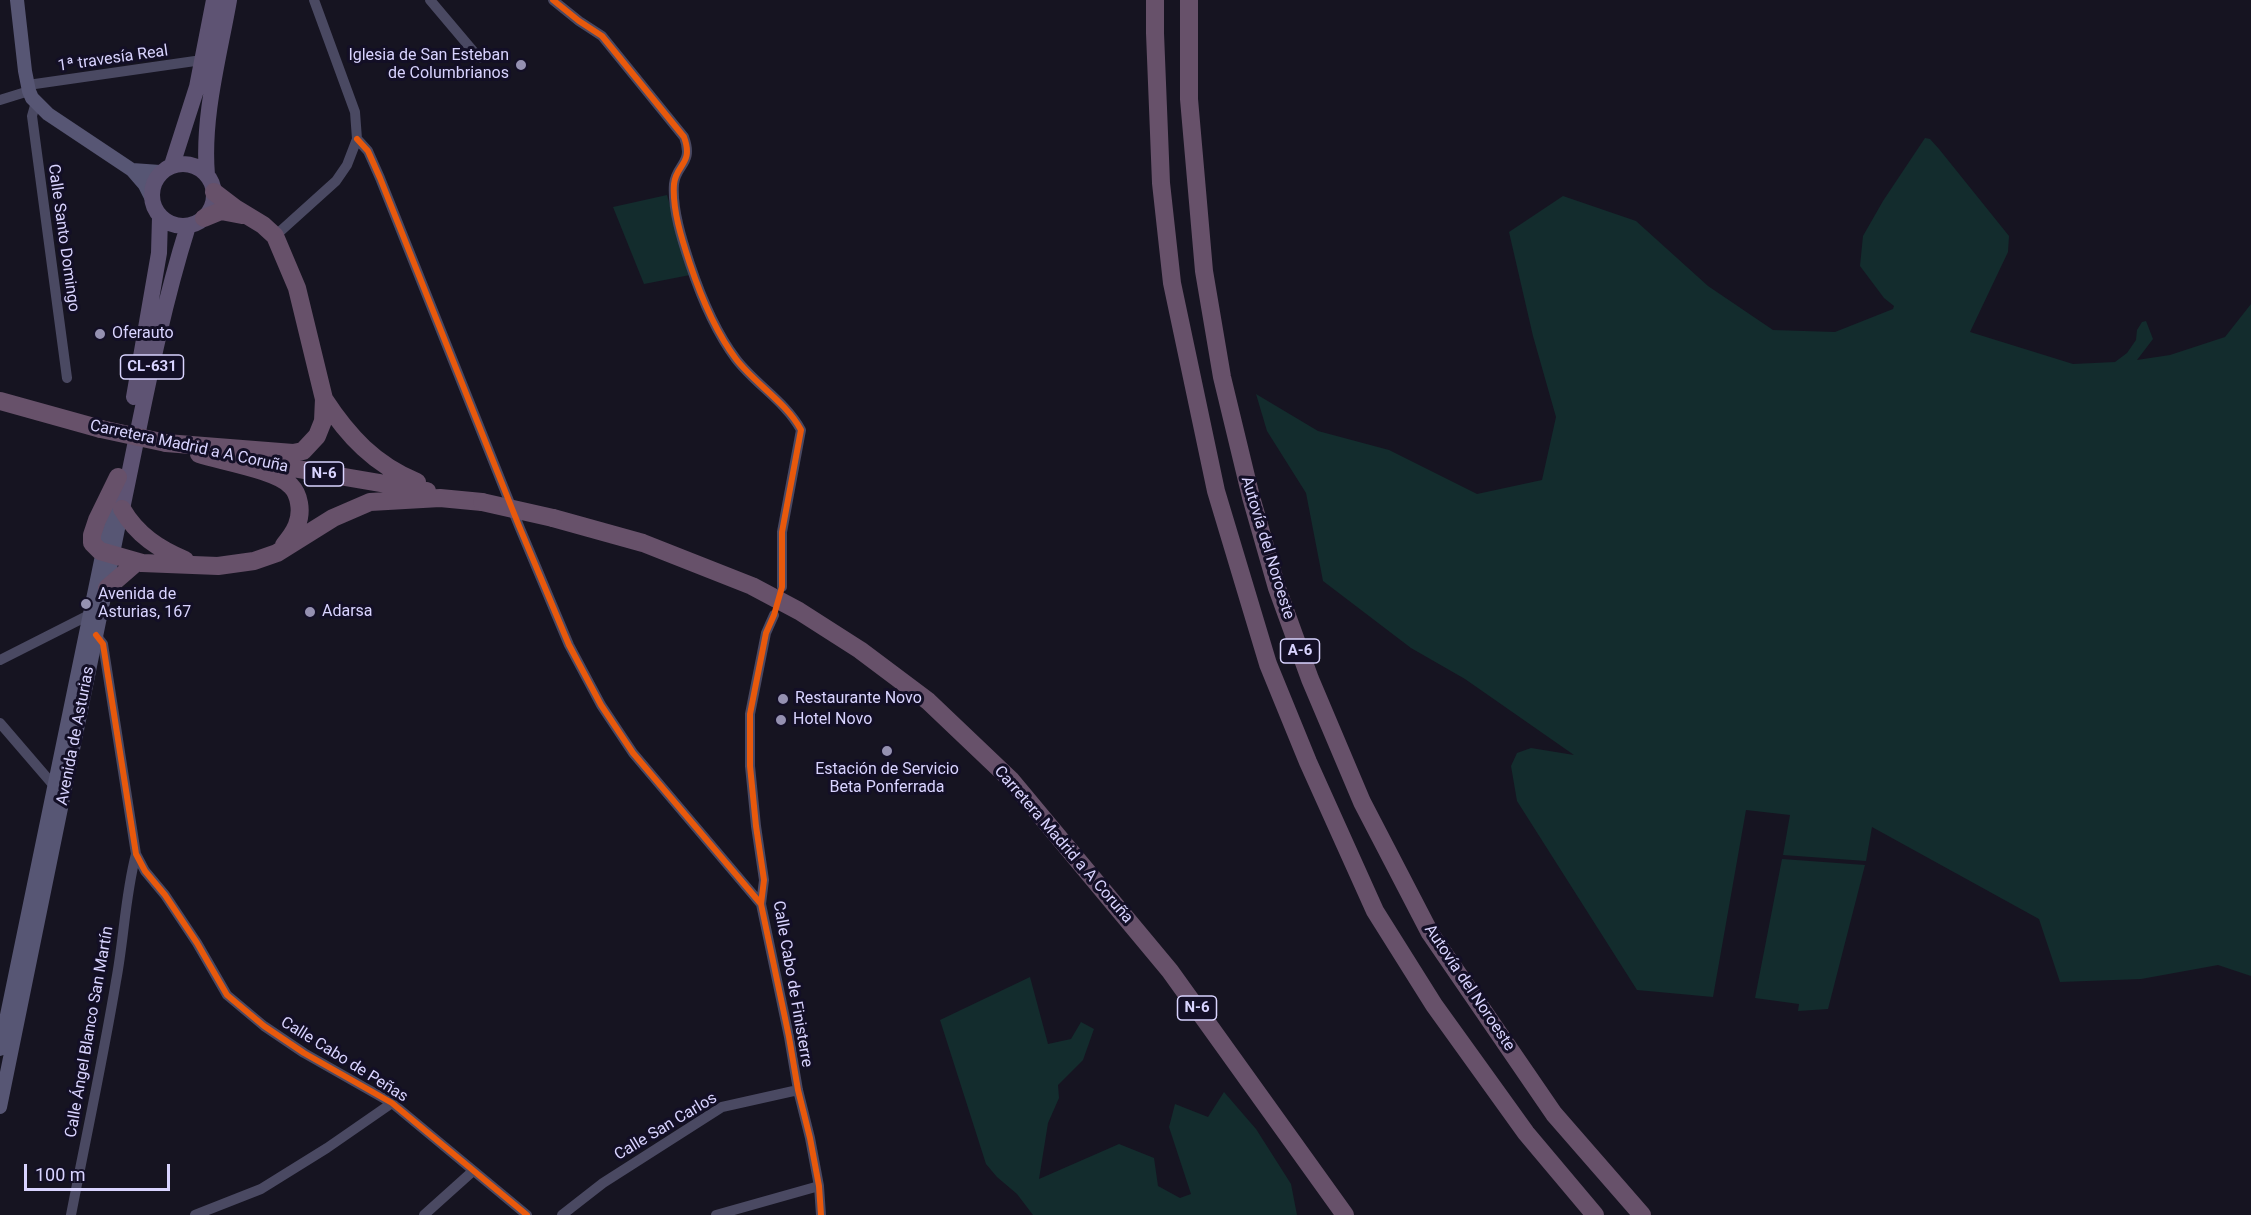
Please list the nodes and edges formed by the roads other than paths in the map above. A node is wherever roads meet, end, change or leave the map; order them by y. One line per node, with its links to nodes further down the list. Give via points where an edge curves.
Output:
1 (17, 0): 11 (main road)
2 (214, 0): 10 (main road)
3 (229, 0): 16 (main road, CL-631, via 209,110 206,159)
4 (314, 0): 13 (street, via 355,112)
5 (430, 0): 9 (street)
6 (553, 0): 34 (street, via 602,36 684,137 687,156 674,181 679,223 708,311 736,359 801,430 782,532)
7 (1155, 0): 58 (highway, Autovía del Noroeste / A-6, via 1161,183 1172,283 1216,491 1269,664 1375,911 1434,1005 1526,1133)
8 (1190, 0): 59 (highway, Autovía del Noroeste / A-6, via 1190,110 1204,271 1222,377 1277,588 1310,679 1362,802 1430,933 1554,1114)
9 (479, 58)
10 (202, 60): 11 (street, 1ª travesía Real); 14 (main road)
11 (31, 93): 12 (street, 1ª travesía Real); 15 (main road, via 48,114); 22 (street, Calle Santo Domingo)
12 (0, 100)
13 (357, 139): 21 (street, via 336,181); 43 (street, via 368,151 380,178 537,572 588,683 633,753)
14 (166, 169): 15 (main road); 16 (main road, via 186,163 198,167); 17 (main road, via 153,183)
15 (132, 170): 17 (main road)
16 (211, 184): 19 (highway); 20 (main road, CL-631, via 212,204)
17 (151, 196): 18 (main road, CL-631)
18 (160, 217): 20 (main road, via 172,224); 26 (main road, CL-631, via 152,297)
19 (249, 217): 20 (highway, via 221,211); 21 (highway)
20 (196, 222): 28 (main road, Avenida de Asturias / CL-631, via 176,264)
21 (275, 236): 23 (highway, via 297,288)
22 (67, 378)
23 (324, 399): 25 (highway, via 323,421 317,436 303,451 278,453); 27 (highway, via 358,445 381,465 415,482)
24 (0, 401): 25 (highway, Carretera Madrid a A Coruña / N-6, bridge)
25 (166, 443): 27 (highway, Carretera Madrid a A Coruña / N-6); 30 (highway, via 275,476 291,485 301,515 293,534)
26 (118, 477): 31 (highway, via 92,535 94,546)
27 (482, 502): 30 (highway, via 440,498 370,502 333,518); 57 (highway, Carretera Madrid a A Coruña / N-6, bridge, via 643,543 752,586 853,645 928,700 1011,780 1170,970)
28 (122, 509): 29 (highway); 31 (main road, Avenida de Asturias)
29 (135, 529): 31 (highway, via 128,551); 33 (highway, via 160,549)
30 (277, 553): 33 (highway, via 228,566)
31 (112, 555): 32 (highway); 35 (main road, Avenida de Asturias); 36 (main road, Avenida de Asturias)
32 (137, 562): 33 (highway); 35 (highway)
33 (195, 564)
34 (782, 587)
35 (106, 588): 38 (main road, Avenida de Asturias)
36 (91, 614): 39 (street); 41 (main road, Avenida de Asturias)
37 (774, 615): 43 (street, Calle Cabo de Finisterre, via 766,633 750,714 750,766 764,880)
38 (96, 635): 42 (street, Calle Cabo de Peñas, via 103,644); 47 (main road, Avenida de Asturias)
39 (0, 660)
40 (0, 723): 41 (street)
41 (55, 787): 44 (main road, Avenida de Asturias)
42 (136, 854): 46 (street, Calle Cabo de Peñas, via 227,995 304,1053); 50 (street, Calle Ángel Blanco San Martín, via 111,1014)
43 (761, 904): 45 (street, Calle Cabo de Finisterre)
44 (0, 1049)
45 (798, 1090): 49 (street, Calle Cabo de Finisterre); 54 (street, Calle San Carlos, via 722,1107 603,1183)
46 (392, 1103): 48 (street, Calle Cabo de Peñas); 51 (street, via 261,1189)
47 (0, 1107)
48 (473, 1171): 52 (street); 53 (street, Calle Cabo de Peñas)
49 (819, 1186): 55 (street); 56 (street, Calle Cabo de Finisterre)
50 (71, 1215)
51 (195, 1215)
52 (424, 1215)
53 (527, 1215)
54 (562, 1215)
55 (716, 1215)
56 (821, 1215)
57 (1345, 1215)
58 (1595, 1215)
59 (1642, 1215)

